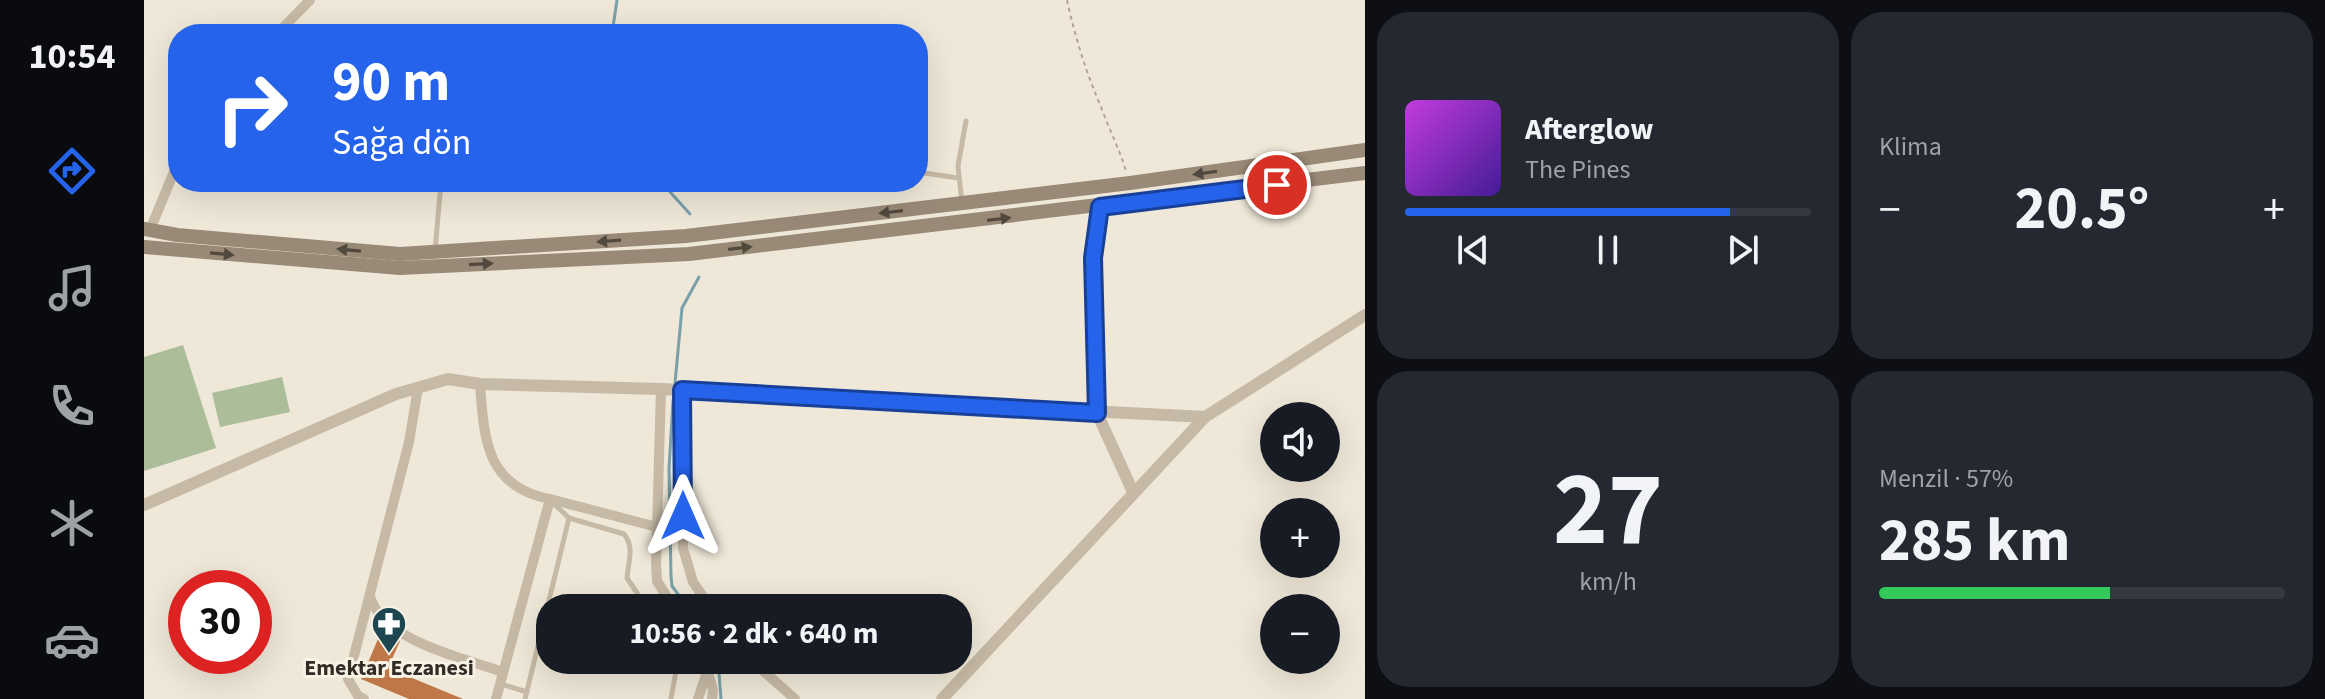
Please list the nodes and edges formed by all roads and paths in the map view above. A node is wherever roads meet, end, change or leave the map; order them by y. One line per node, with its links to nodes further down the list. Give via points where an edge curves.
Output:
1 (310, 0): 3 (street)
2 (1067, 0): 9 (path, via 1077,42)
3 (287, 24)
4 (966, 121): 8 (lane)
5 (1365, 150): 9 (main road, one-way to 9)
6 (1365, 173): 13 (main road)
7 (928, 174): 8 (lane)
8 (958, 178): 12 (lane)
9 (1130, 183): 12 (main road)
10 (168, 184): 14 (street)
11 (440, 192): 16 (lane)
12 (962, 203): 16 (main road, one-way to 16, via 686,236)
13 (1100, 207): 15 (main road, one-way to 13, via 400,268 689,254); 22 (street, via 1093,258)
14 (147, 229): 16 (main road, one-way to 14, via 400,254)
15 (144, 247)
16 (435, 252)
17 (1365, 315): 23 (street)
18 (480, 384): 19 (street, via 448,379); 20 (street); 25 (street, via 483,421 500,473 529,495)
19 (418, 388): 26 (street); 29 (street)
20 (661, 389): 21 (street); 28 (street)
21 (682, 390): 22 (street); 32 (street, via 683,548)
22 (1097, 413): 23 (street); 24 (street)
23 (1205, 417): 24 (street)
24 (1133, 492): 46 (street)
25 (550, 499): 27 (lane); 28 (street); 33 (street)
26 (144, 505)
27 (569, 518): 30 (lane, via 624,534 632,551 627,578); 39 (lane)
28 (657, 527): 31 (street, via 657,581)
29 (369, 594): 33 (street, via 380,617 409,638); 40 (street, via 348,679)
30 (638, 594)
31 (665, 594)
32 (701, 594)
33 (503, 672): 38 (street)
34 (675, 674): 42 (lane)
35 (706, 674): 43 (street)
36 (708, 674): 44 (street)
37 (767, 674): 45 (street)
38 (500, 684): 39 (lane); 41 (street)
39 (526, 695)
40 (364, 699)
41 (496, 699)
42 (671, 699)
43 (698, 699)
44 (712, 699)
45 (795, 699)
46 (942, 699)

